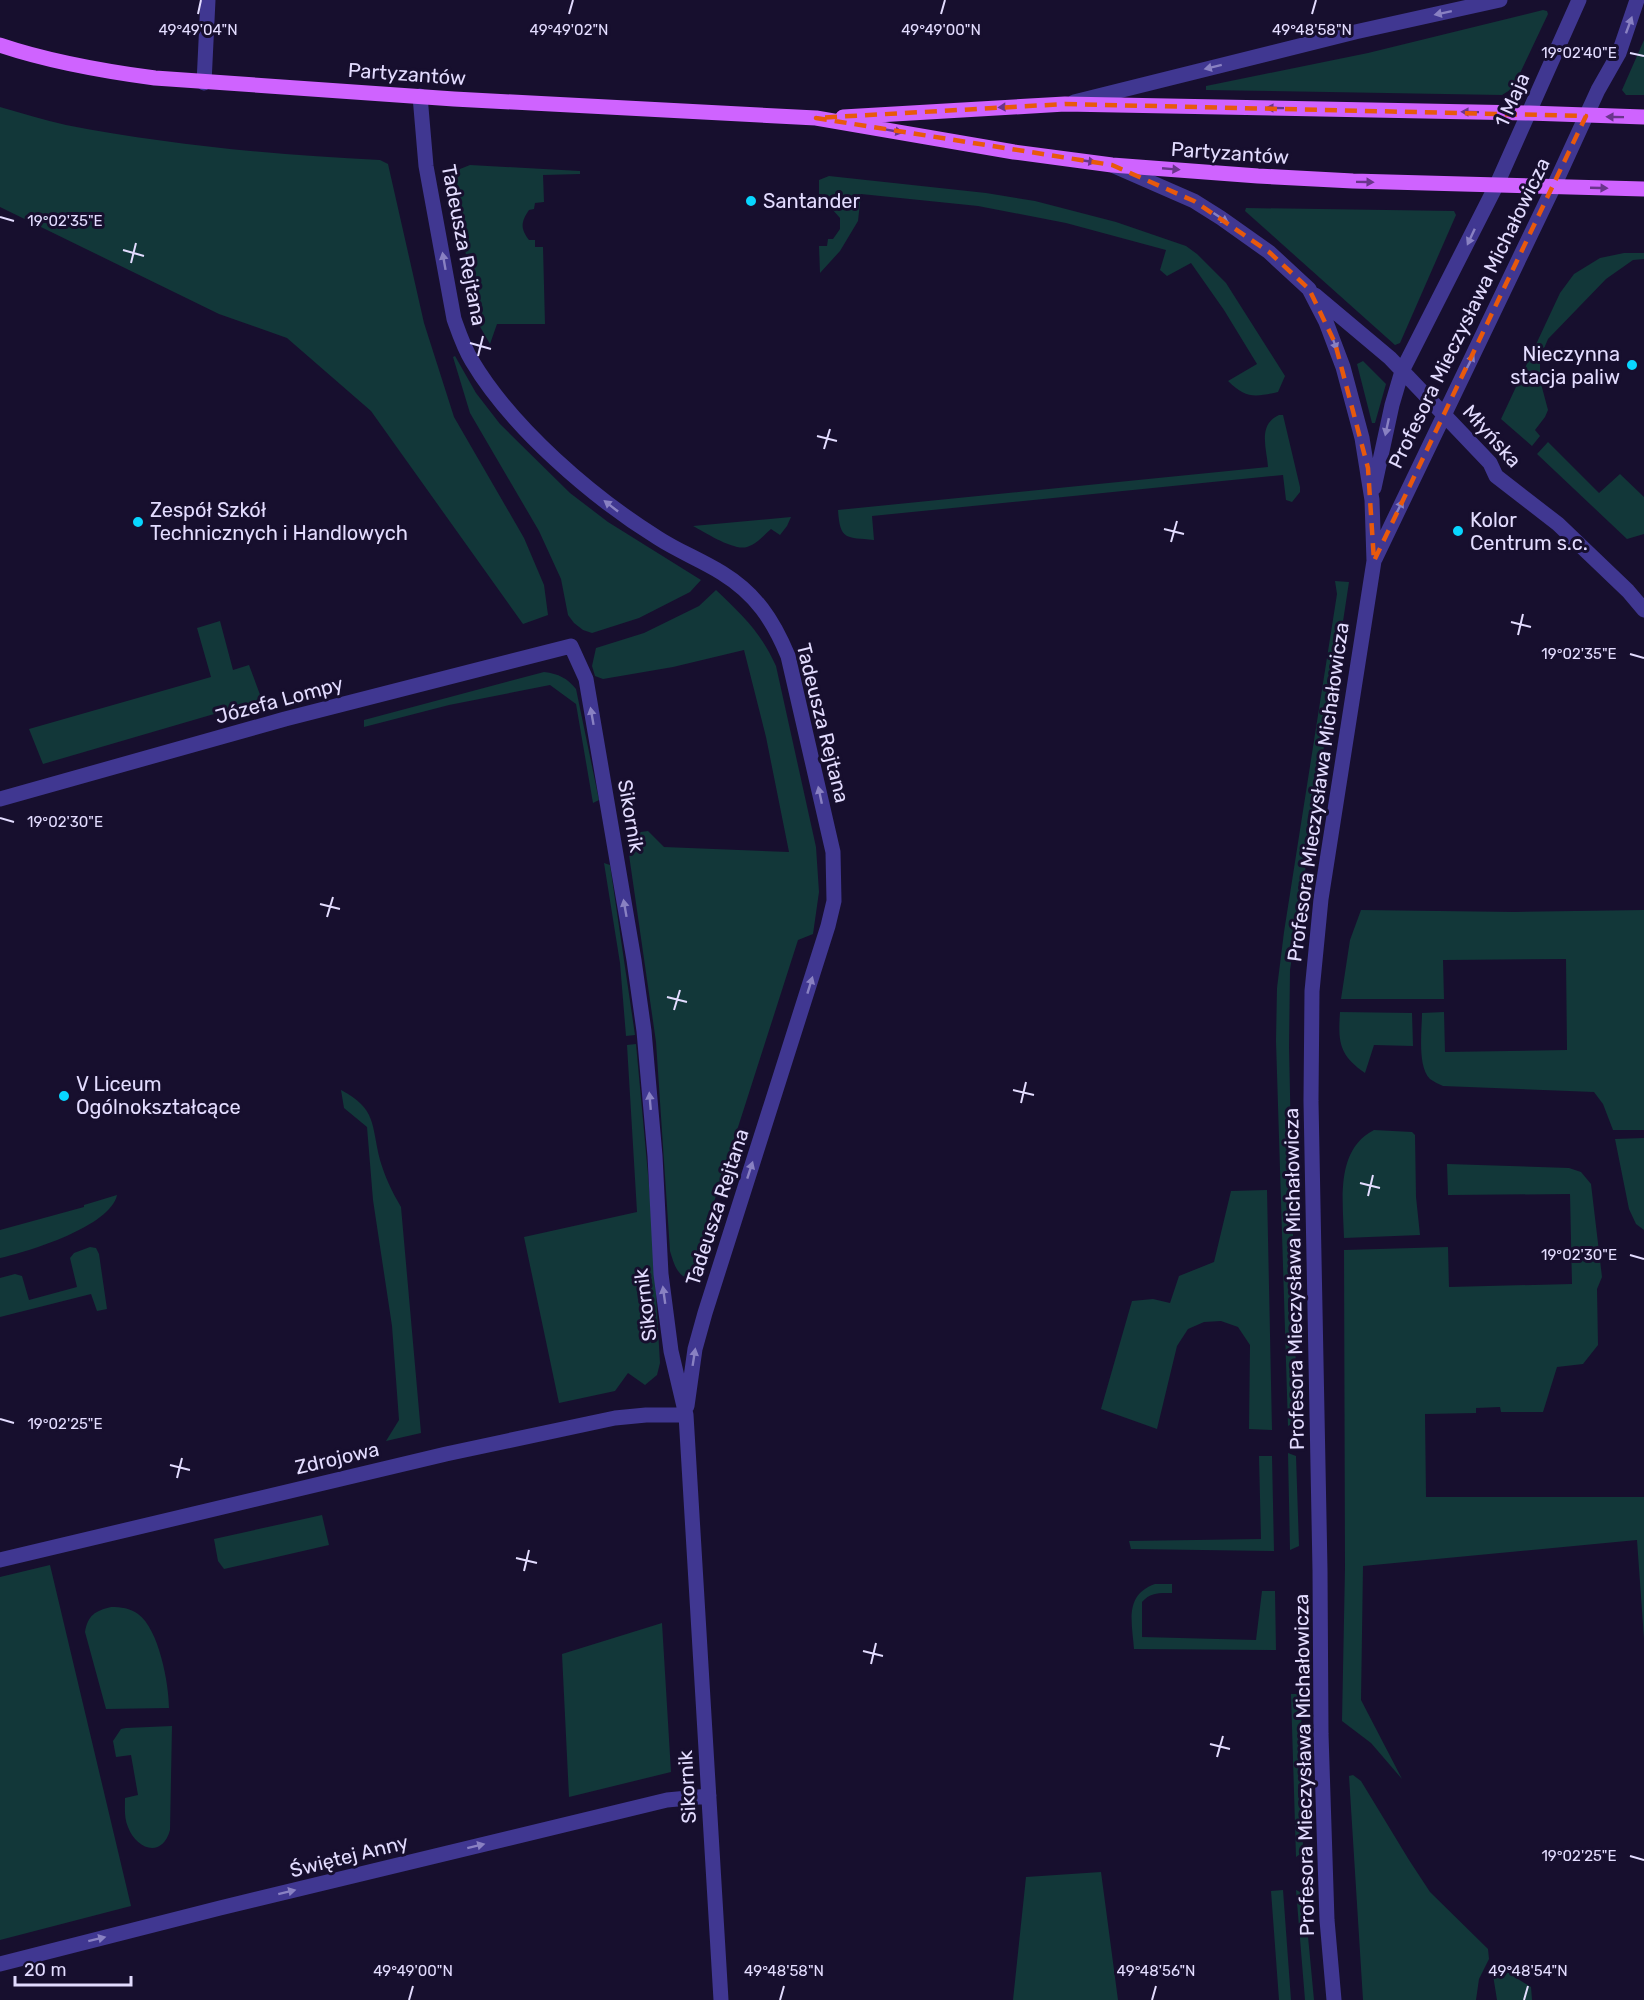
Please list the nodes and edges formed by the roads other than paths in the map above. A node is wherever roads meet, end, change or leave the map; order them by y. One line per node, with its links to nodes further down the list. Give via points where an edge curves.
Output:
1 (208, 0): 6 (street)
2 (1500, 0): 8 (street, Partyzantów, one-way to 8)
3 (1579, 0): 9 (street, 1 Maja)
4 (1637, 0): 10 (street, one-way to 4, via 1619,53)
5 (0, 45): 6 (main road, Partyzantów, via 114,72)
6 (204, 83): 7 (main road, Partyzantów)
7 (420, 96): 12 (main road, Partyzantów); 25 (street, Tadeusza Rejtana, one-way to 7, via 695,1349 705,1314 828,926 834,901 832,852 788,656 765,611 728,576 660,539 578,480 506,406 472,361 454,319 426,166)
8 (1065, 104): 9 (main road, Partyzantów, one-way to 8); 12 (main road, Partyzantów, one-way to 12)
9 (1529, 113): 10 (main road, Partyzantów); 14 (street, 1 Maja)
10 (1586, 116): 11 (main road, Partyzantów, one-way to 10); 15 (street, Profesora Mieczysława Michałowicza)
11 (1644, 117)
12 (816, 118): 13 (main road, Partyzantów, one-way to 13)
13 (1112, 165): 14 (main road, Partyzantów, one-way to 14, via 1294,178); 17 (street, Profesora Mieczysława Michałowicza, one-way to 17, via 1194,201 1221,218 1269,252)
14 (1497, 184): 15 (main road, Partyzantów); 18 (street, Profesora Mieczysława Michałowicza, one-way to 18)
15 (1554, 186): 16 (main road, Partyzantów, one-way to 16); 19 (street, Profesora Mieczysława Michałowicza, one-way to 15)
16 (1644, 189)
17 (1308, 289): 18 (street, Młyńska); 20 (street, Profesora Mieczysława Michałowicza, one-way to 20, via 1343,367 1362,438)
18 (1402, 371): 19 (street, Młyńska); 20 (street, Profesora Mieczysława Michałowicza, one-way to 20)
19 (1444, 414): 21 (street, Profesora Mieczysława Michałowicza, one-way to 19); 22 (street, Młyńska, via 1490,463 1496,476 1558,524)
20 (1372, 500): 21 (street, Profesora Mieczysława Michałowicza)
21 (1374, 561): 30 (street, Profesora Mieczysława Michałowicza, via 1321,899 1312,991 1321,1734 1327,1920)
22 (1644, 609)
23 (571, 646): 24 (street, Józefa Lompy, via 285,719); 25 (street, Sikornik, one-way to 23, via 671,1351 661,1275 655,1156 634,960 586,679)
24 (0, 799)
25 (686, 1415): 26 (street, Zdrojowa, via 615,1418 468,1449); 27 (street, Sikornik)
26 (0, 1560)
27 (709, 1796): 28 (street, Świętej Anny, one-way to 27, via 667,1800); 29 (street, Sikornik)
28 (0, 1964)
29 (721, 2000)
30 (1334, 2000)

